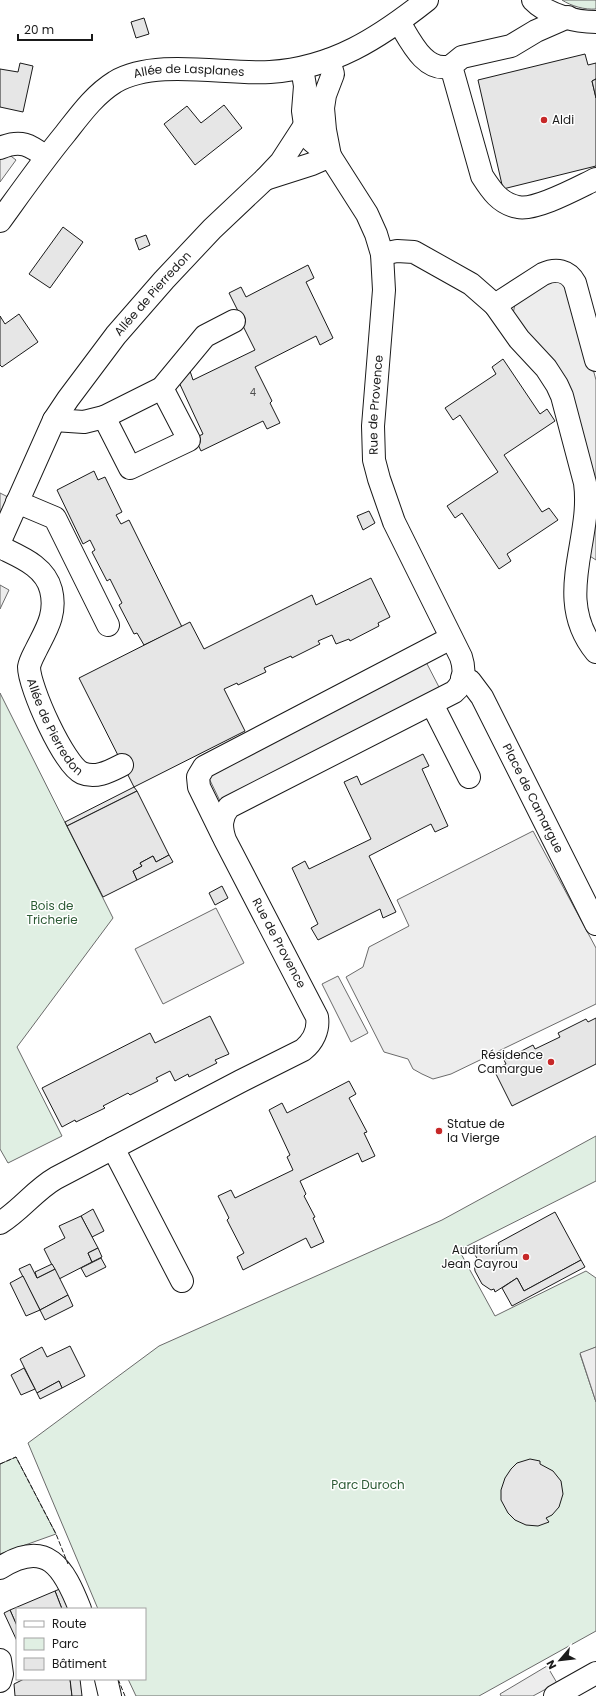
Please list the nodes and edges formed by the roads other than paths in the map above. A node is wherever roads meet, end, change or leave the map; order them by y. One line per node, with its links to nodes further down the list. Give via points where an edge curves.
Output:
1 (427, 0): 4 (street, Allée de Lasplanes)
2 (533, 0): 3 (street, via 546,10)
3 (568, 17): 5 (street); 7 (street, via 536,31 511,46 462,57)
4 (399, 22): 6 (street, Allée de Lasplanes, via 379,36); 7 (street, via 419,54 430,64 439,68)
5 (596, 22)
6 (329, 60): 8 (street, Allée de Lasplanes); 11 (street, Rue de Provence, via 333,74 323,108)
7 (451, 66): 14 (street, via 482,176 490,190 500,199 519,208 530,206 565,194)
8 (302, 68): 9 (street, via 306,86); 12 (street, Allée de Lasplanes, via 268,73 164,70 126,77 95,97)
9 (304, 126): 11 (street, Rue de Provence, via 312,141); 13 (street, Allée de Pierredon, via 282,162)
10 (0, 148): 12 (street, via 10,144 27,144)
11 (330, 156): 13 (street); 16 (street, Rue de Provence, via 367,214)
12 (46, 157): 15 (street, Allée de Lasplanes)
13 (265, 179): 22 (street, Allée de Pierredon, via 212,229 116,335)
14 (596, 179)
15 (0, 221)
16 (382, 254): 17 (street, via 397,251 414,252 471,284); 27 (street, Rue de Provence, via 384,290 373,426 374,460 394,522)
17 (495, 305): 19 (street, via 542,274 551,270 564,272 575,283); 28 (street, via 519,339 550,373 562,396 587,496 576,566 577,612 586,639)
18 (234, 321): 20 (street, via 205,336)
19 (596, 360)
20 (162, 388): 21 (street); 21 (street, via 189,440 130,468)
21 (104, 417): 22 (street, via 84,422)
22 (54, 420): 23 (street, Allée de Pierredon)
23 (17, 502): 24 (street, Allée de Pierredon); 26 (street, via 55,518)
24 (0, 541)
25 (0, 547): 31 (street, Allée de Pierredon, via 34,565 44,576 51,590 51,621 30,661 30,675 39,705 69,761 81,773 90,775 99,775)
26 (108, 625)
27 (451, 638): 29 (street, Rue de Provence, via 462,662); 33 (street, via 204,767 198,777 199,787)
28 (596, 652)
29 (462, 678): 30 (street, Rue de Provence, via 458,689); 34 (street, Place de Camargue, via 470,681 482,697)
30 (432, 704): 32 (street); 33 (street, Rue de Provence, via 229,808 224,813 222,824)
31 (122, 764)
32 (469, 777)
33 (225, 840): 35 (street, Rue de Provence, via 312,1007 318,1022 314,1038 303,1050)
34 (596, 924)
35 (113, 1148): 36 (street, Rue de Provence, via 47,1183); 37 (street)
36 (0, 1223)
37 (182, 1281)
38 (0, 1568): 39 (street, via 18,1558 42,1556 62,1571)
39 (80, 1608)
40 (0, 1660): 43 (street)
41 (596, 1673): 45 (street)
42 (106, 1680): 44 (street)
43 (0, 1681)
44 (110, 1696)
45 (555, 1696)

